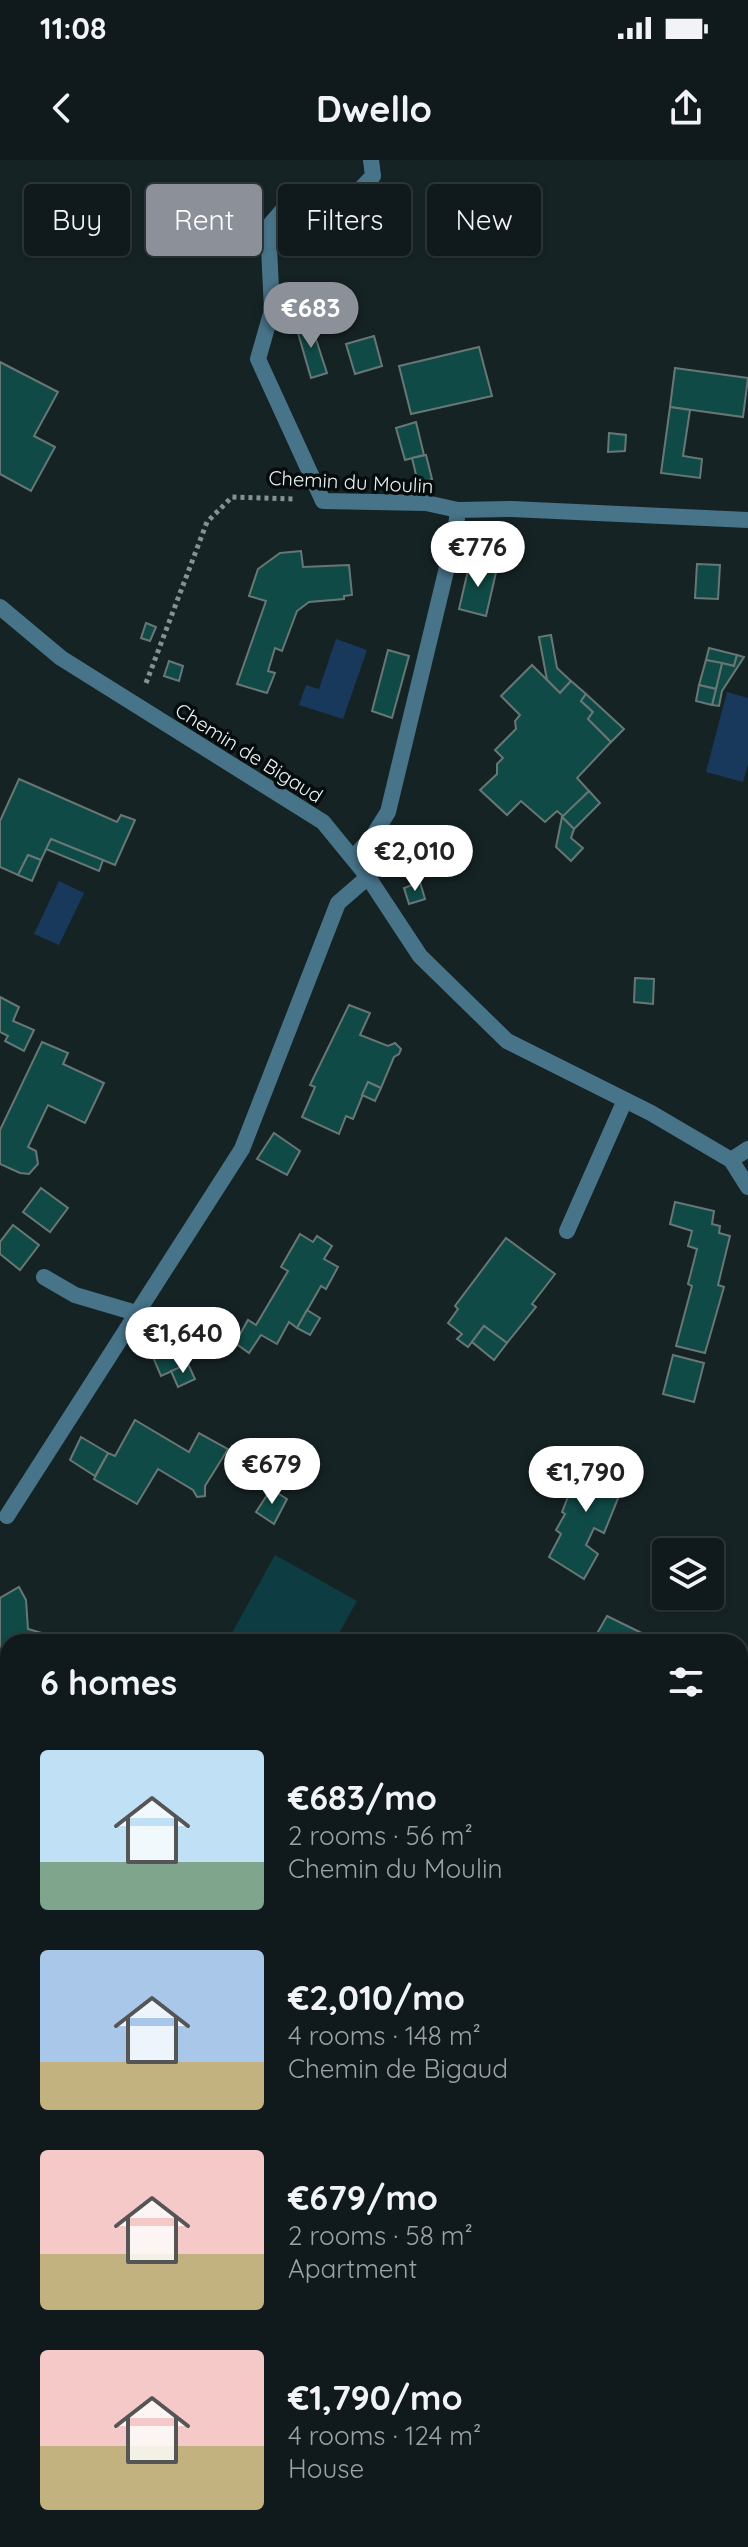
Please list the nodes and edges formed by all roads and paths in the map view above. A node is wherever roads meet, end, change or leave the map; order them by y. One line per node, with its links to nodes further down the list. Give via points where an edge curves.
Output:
1 (371, 160): 2 (street, via 373,176 345,205 288,204 268,227 272,310 258,359)
2 (323, 501): 3 (street, Chemin du Moulin, via 426,503); 6 (path, Chemin du Moulin, via 232,497 207,522)
3 (458, 510): 4 (street, Chemin du Moulin); 7 (street, via 388,812)
4 (748, 520)
5 (0, 607): 6 (street, Chemin de Bigaud, via 61,658)
6 (136, 707): 7 (street, Chemin de Bigaud, via 323,822)
7 (353, 858): 8 (street, Chemin de Bigaud)
8 (368, 877): 9 (street, Chemin de Bigaud, via 420,956 507,1041); 15 (street, via 338,903 242,1149)
9 (625, 1100): 11 (street, Chemin de Bigaud); 13 (street)
10 (748, 1149): 11 (street)
11 (731, 1160): 12 (street, Chemin de Bigaud)
12 (748, 1187)
13 (567, 1231)
14 (44, 1277): 15 (street, via 75,1295)
15 (136, 1313): 16 (street)
16 (7, 1516)

